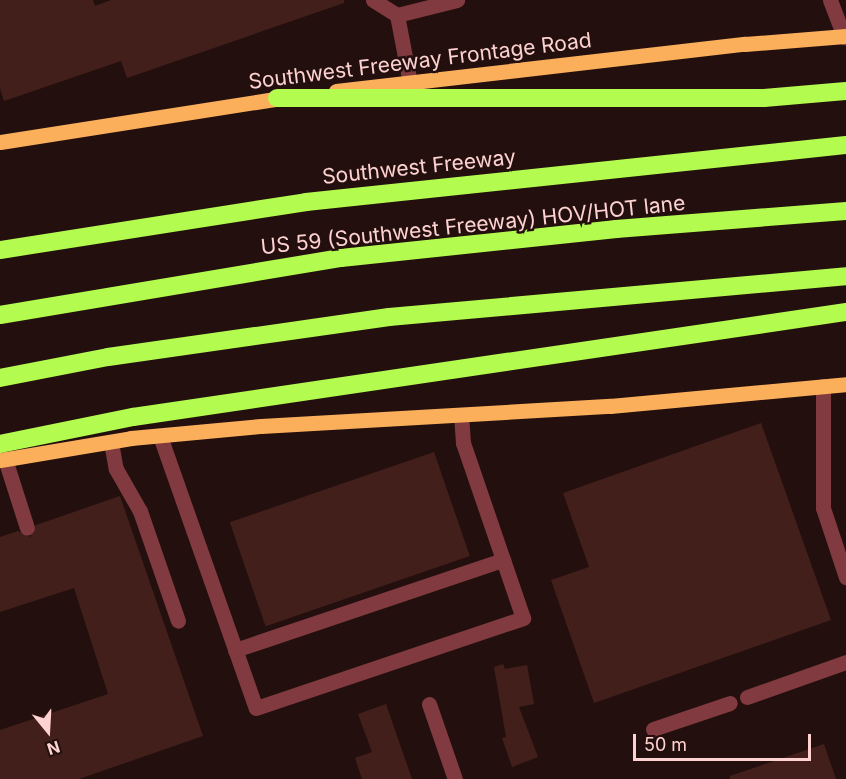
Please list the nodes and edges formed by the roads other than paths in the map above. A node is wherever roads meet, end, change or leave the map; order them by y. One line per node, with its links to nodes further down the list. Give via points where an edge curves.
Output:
1 (373, 0): 5 (street)
2 (457, 0): 4 (street)
3 (830, 0): 6 (street)
4 (431, 2): 5 (street)
5 (397, 15): 7 (street)
6 (845, 37): 7 (main road, Southwest Freeway Frontage Road)
7 (410, 82): 9 (main road, Southwest Freeway Frontage Road)
8 (846, 91): 9 (highway, via 764,98)
9 (277, 98): 10 (main road, Southwest Freeway Frontage Road)
10 (0, 142)
11 (846, 145): 13 (highway, Southwest Freeway, via 306,202)
12 (846, 211): 16 (highway, US 59 (Southwest Freeway) HOV/HOT lane, via 616,229 341,258)
13 (0, 250)
14 (846, 276): 17 (highway, via 389,317 108,357)
15 (846, 312): 23 (highway, via 134,417)
16 (0, 315)
17 (0, 378)
18 (846, 384): 19 (main road)
19 (823, 386): 20 (main road); 26 (street, via 823,508)
20 (461, 415): 21 (main road); 25 (street, via 463,443)
21 (160, 436): 22 (main road); 28 (street)
22 (111, 442): 23 (main road); 27 (street, via 116,469 137,504)
23 (2, 454): 24 (street)
24 (27, 528)
25 (502, 560): 28 (street); 28 (street, via 523,618 467,637 256,708)
26 (846, 577)
27 (178, 621)
28 (235, 650)
29 (846, 662): 30 (street)
30 (747, 697)
31 (730, 703): 33 (street)
32 (429, 704): 34 (street)
33 (653, 729)
34 (455, 779)

